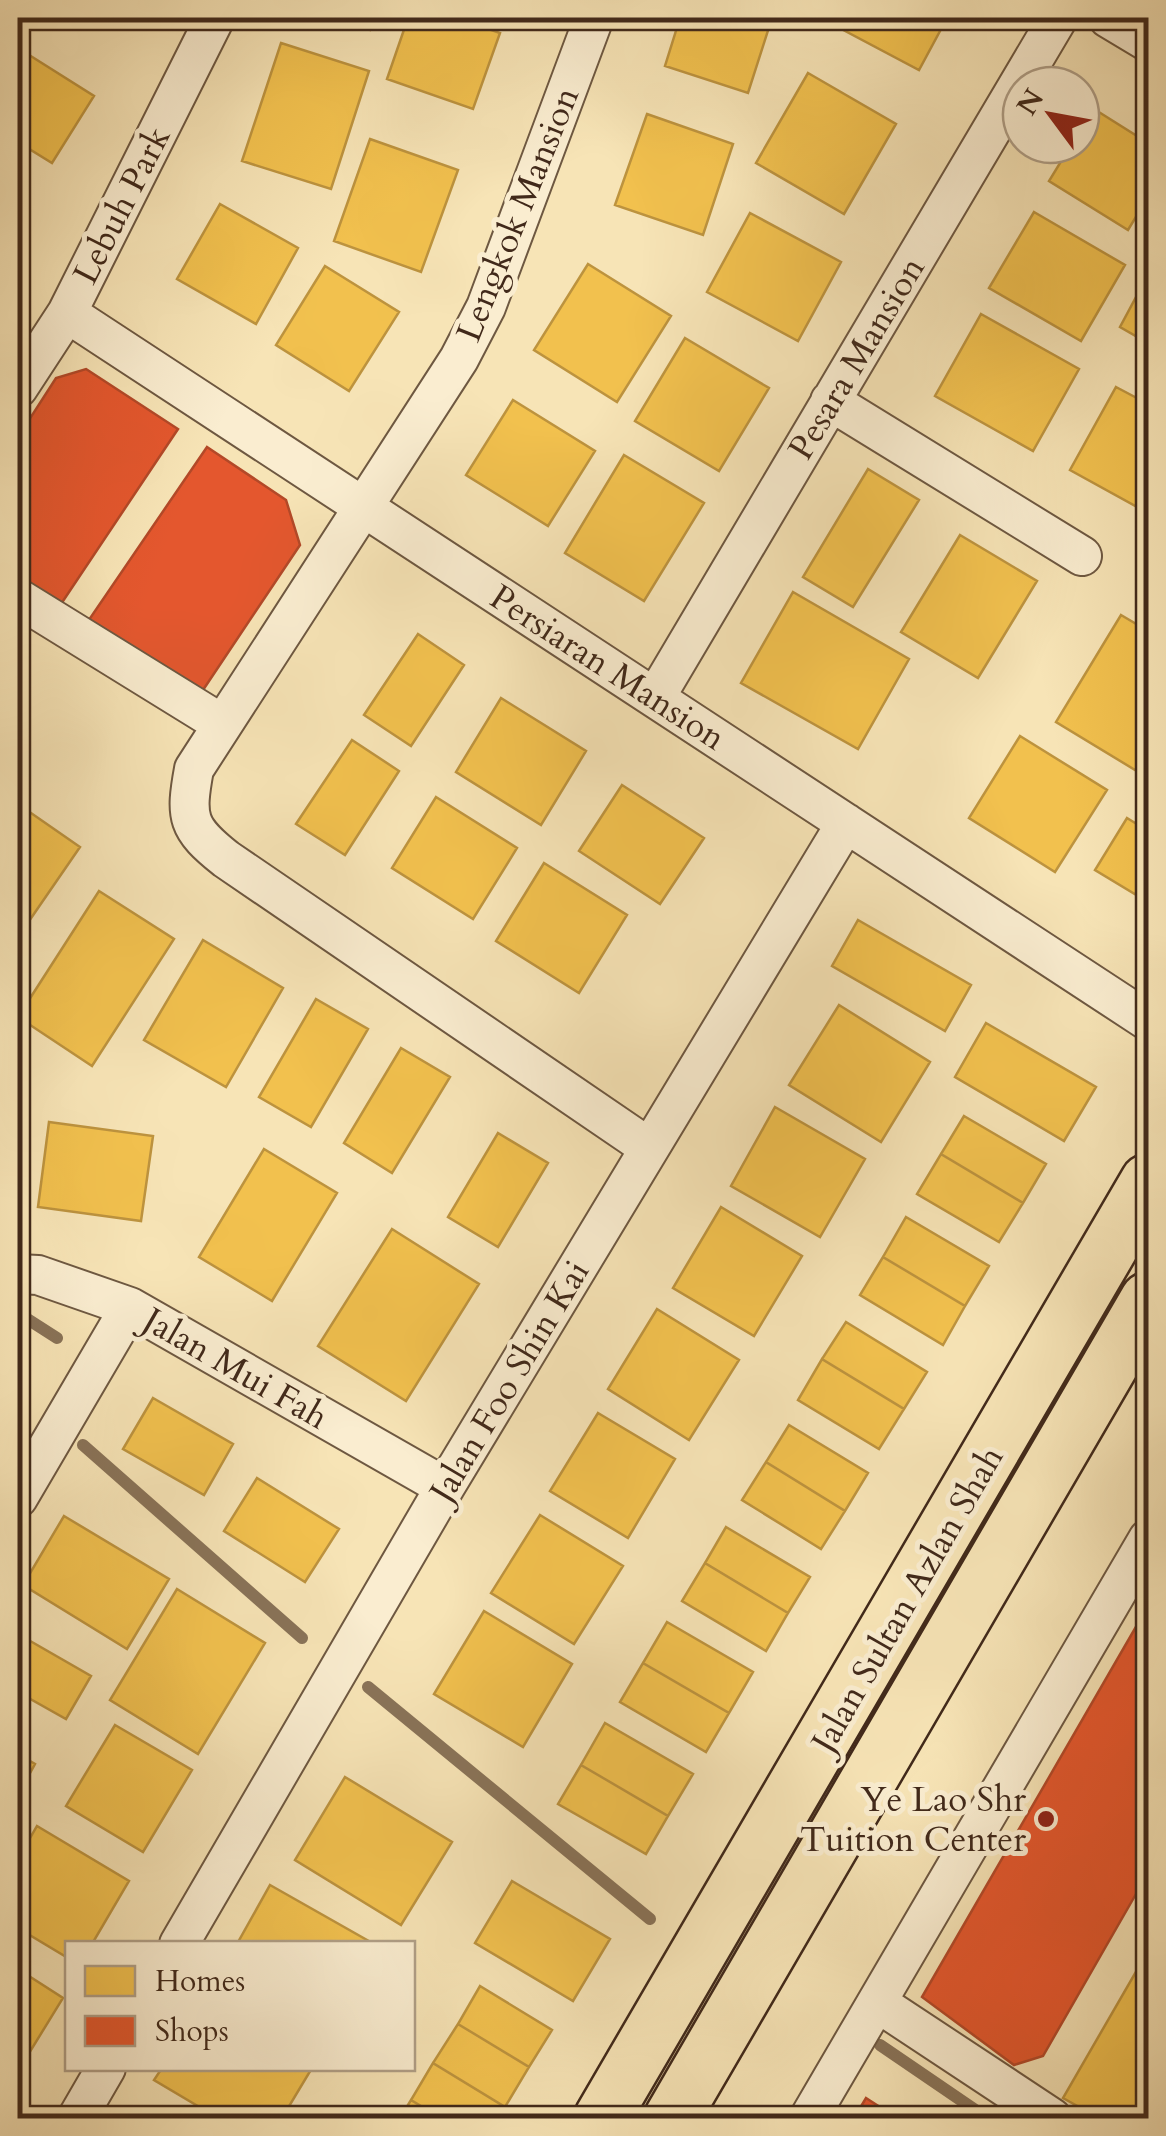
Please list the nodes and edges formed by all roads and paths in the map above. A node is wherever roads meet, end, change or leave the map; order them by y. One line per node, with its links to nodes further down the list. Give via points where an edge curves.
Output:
1 (214, 18): 6 (street, Lebuh Park)
2 (594, 18): 9 (street, Lengkok Mansion, via 486,307)
3 (1058, 18): 8 (street, Pesara Mansion)
4 (1108, 18): 5 (street)
5 (1148, 42)
6 (67, 313): 7 (street, Lebuh Park); 9 (street, Persiaran Mansion)
7 (18, 388)
8 (830, 401): 10 (street); 12 (street, Pesara Mansion)
9 (362, 506): 12 (street, Persiaran Mansion); 13 (street, Lengkok Mansion)
10 (1082, 556)
11 (18, 598): 13 (street)
12 (656, 698): 14 (street, Persiaran Mansion)
13 (222, 724): 16 (street, Lengkok Mansion, via 194,769 187,806 199,838)
14 (846, 823): 15 (street, Persiaran Mansion); 16 (street, Jalan Foo Shin Kai)
15 (1148, 1020)
16 (648, 1147): 21 (street, Jalan Foo Shin Kai)
17 (1148, 1182): 24 (main road, Jalan Sultan Azlan Shah)
18 (18, 1274): 19 (street, Jalan Mui Fah)
19 (130, 1307): 21 (street, Jalan Mui Fah); 22 (street)
20 (1142, 1324): 24 (main road, via 1102,1339 1081,1361 991,1518); 30 (main road, Jalan Sultan Azlan Shah)
21 (445, 1487): 25 (street, Jalan Foo Shin Kai)
22 (18, 1498)
23 (1148, 1539): 26 (street)
24 (808, 1768): 29 (main road, Jalan Sultan Azlan Shah)
25 (181, 1941)
26 (878, 2003): 31 (street); 32 (street)
27 (104, 2071): 28 (street)
28 (77, 2118)
29 (602, 2118)
30 (672, 2118)
31 (809, 2118)
32 (1052, 2118)

